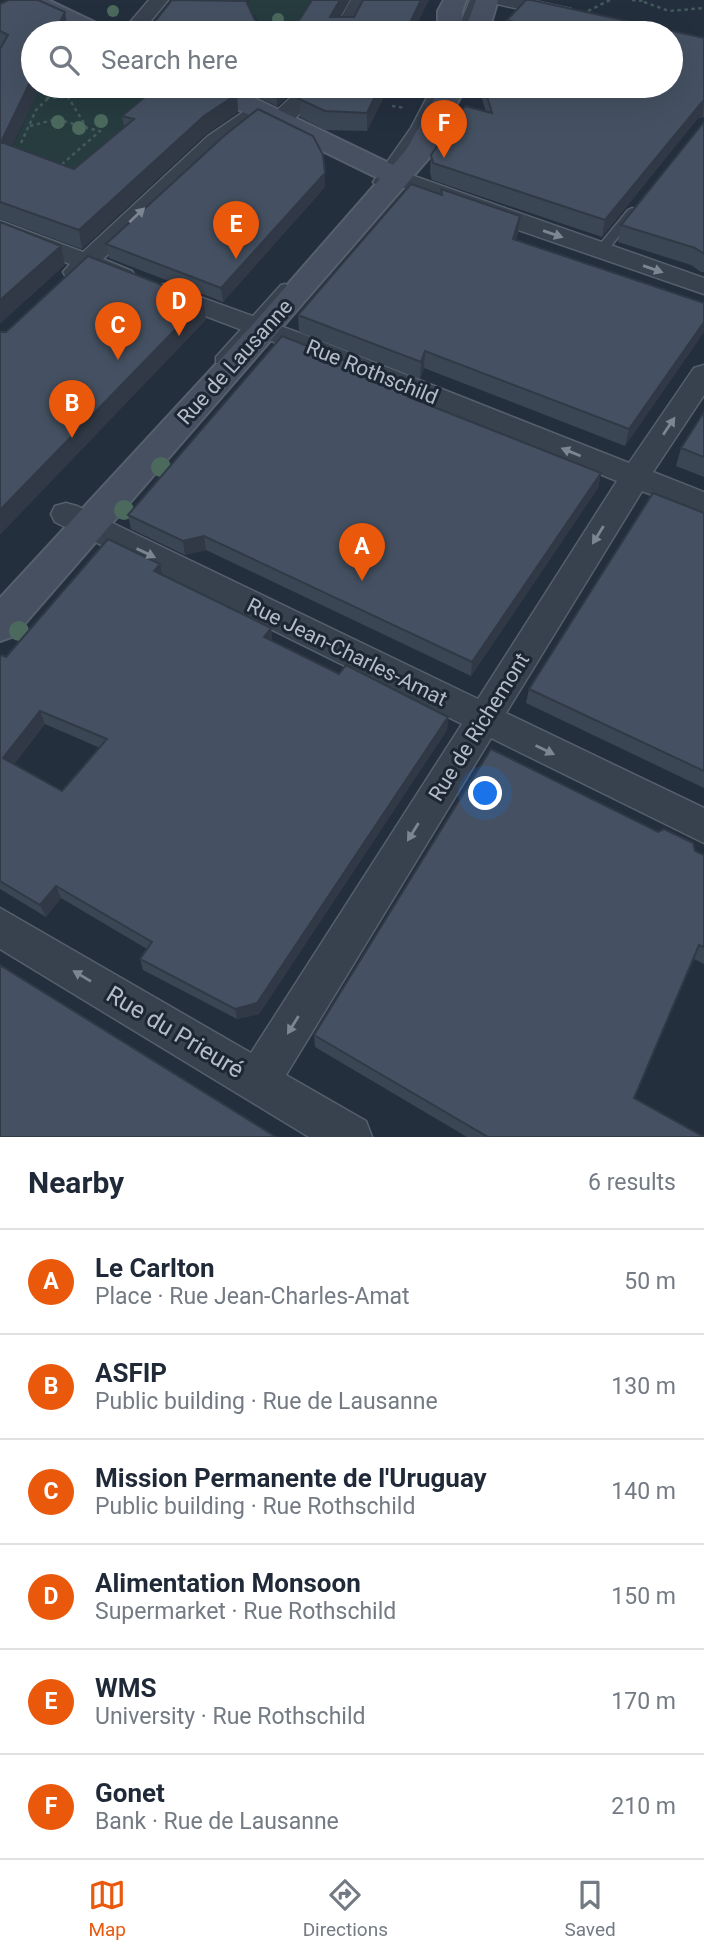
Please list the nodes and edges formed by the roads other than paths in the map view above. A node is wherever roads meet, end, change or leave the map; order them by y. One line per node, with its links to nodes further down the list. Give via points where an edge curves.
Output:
1 (30, 0): 10 (main road)
2 (159, 0): 11 (street)
3 (360, 0): 12 (street)
4 (455, 0): 13 (main road)
5 (465, 0): 14 (lane)
6 (475, 0): 15 (lane)
7 (487, 0): 16 (main road)
8 (504, 0): 9 (street)
9 (582, 18)
10 (72, 21)
11 (141, 21)
12 (349, 21)
13 (452, 21)
14 (458, 21)
15 (462, 21)
16 (480, 21)
17 (234, 98): 22 (main road)
18 (304, 98): 22 (street)
19 (420, 98): 23 (main road)
20 (432, 98): 23 (lane)
21 (447, 98): 23 (main road, via 423,147)
22 (270, 115): 23 (main road); 27 (street, one-way to 22, via 216,141)
23 (387, 172): 26 (street, one-way to 26, via 422,189); 30 (main road, Rue de Lausanne)
24 (644, 198): 26 (lane)
25 (0, 228): 27 (street, Rue Rothschild)
26 (601, 251): 28 (street, one-way to 28)
27 (87, 261): 29 (street); 30 (street, Rue Rothschild)
28 (704, 286)
29 (56, 290)
30 (252, 326): 32 (street, Rue Rothschild, one-way to 30); 34 (main road, Rue de Lausanne)
31 (704, 374): 32 (street, Rue de Richemont, one-way to 31)
32 (635, 477): 33 (street, Rue Rothschild); 38 (street, Rue de Richemont, one-way to 38)
33 (704, 504)
34 (77, 519): 35 (main road); 36 (lane); 37 (main road, Rue de Lausanne); 38 (street, Rue Jean-Charles-Amat, one-way to 38)
35 (0, 586)
36 (0, 605)
37 (0, 625)
38 (484, 720): 39 (street, Rue Jean-Charles-Amat, one-way to 39); 41 (street, Rue de Richemont, one-way to 41)
39 (704, 826)
40 (0, 927): 41 (street, Rue du Prieuré, one-way to 40)
41 (258, 1081): 42 (street, Rue du Prieuré)
42 (351, 1137)

